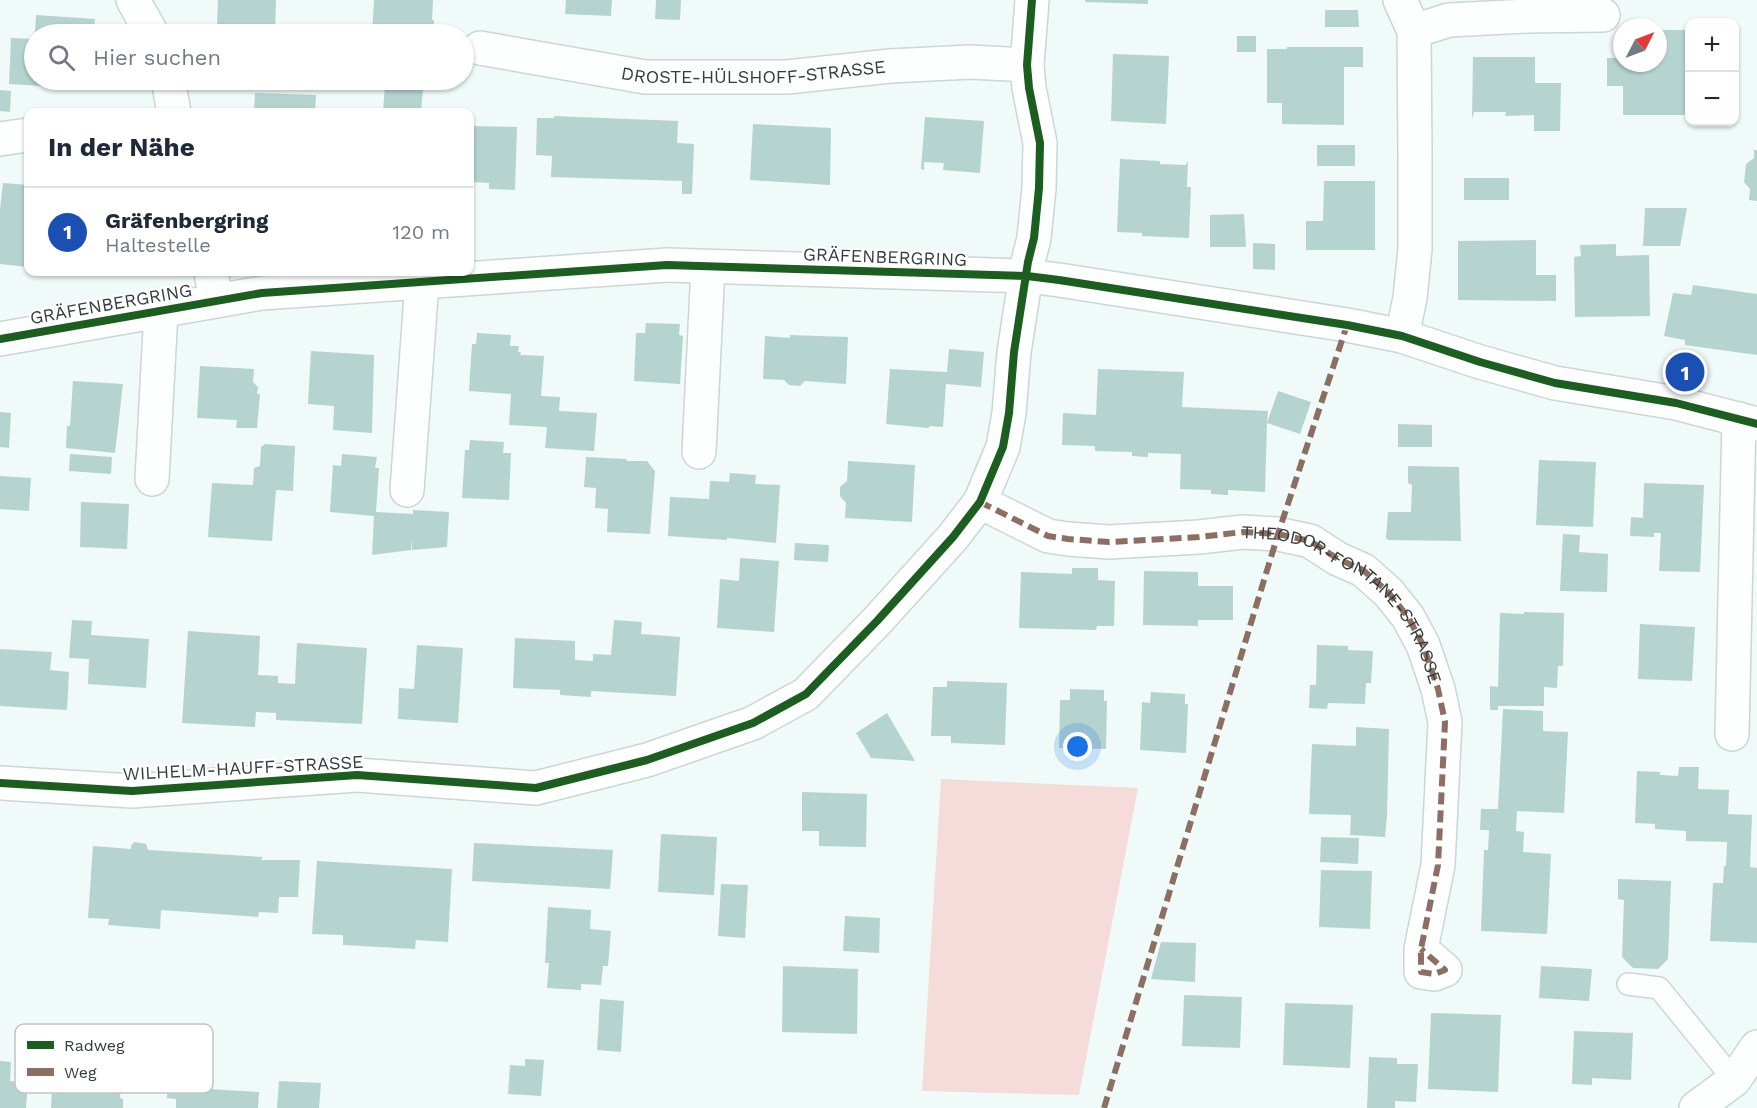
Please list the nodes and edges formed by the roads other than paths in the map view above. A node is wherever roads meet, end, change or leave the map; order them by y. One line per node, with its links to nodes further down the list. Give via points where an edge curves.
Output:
1 (133, 0): 5 (street)
2 (1032, 0): 8 (street)
3 (1400, 0): 6 (street)
4 (1603, 15): 6 (street, via 1449,20)
5 (146, 24)
6 (1413, 31): 18 (street, via 1415,249)
7 (480, 48): 8 (street, DROSTE-HÜLSHOFF-STRASSE, via 645,78 787,77 970,62)
8 (1027, 65): 14 (street, via 1040,143 1034,238)
9 (170, 90): 10 (street)
10 (173, 108)
11 (24, 136): 12 (street)
12 (0, 139)
13 (708, 267): 14 (street, GRÄFENBERGRING); 15 (street, GRÄFENBERGRING, via 667,265); 21 (street)
14 (1027, 276): 18 (street, GRÄFENBERGRING); 24 (street, WILHELM-HAUFF-STRASSE, via 1003,447)
15 (422, 282): 16 (street, GRÄFENBERGRING, via 262,293); 23 (street)
16 (213, 286): 17 (street, GRÄFENBERGRING)
17 (161, 310): 19 (street, GRÄFENBERGRING); 22 (street, GRÄFENBERGRING)
18 (1402, 336): 20 (street, GRÄFENBERGRING, via 1555,383 1676,402)
19 (0, 339)
20 (1748, 421): 25 (street, GRÄFENBERGRING)
21 (699, 452)
22 (152, 479)
23 (407, 490)
24 (980, 502): 26 (street, WILHELM-HAUFF-STRASSE, via 953,537 806,694 753,723 647,760 536,788 357,775 132,791); 27 (street, THEODOR-FONTANE-STRASSE, via 1048,536 1068,539 1108,542 1243,532 1278,534 1310,542 1363,570 1388,592 1423,645 1445,722 1438,865)
25 (1732, 734)
26 (0, 783)
27 (1421, 949)
28 (1628, 984): 30 (lane, via 1659,988)
29 (1757, 1047): 30 (street)
30 (1734, 1080): 31 (street)
31 (1696, 1108)

